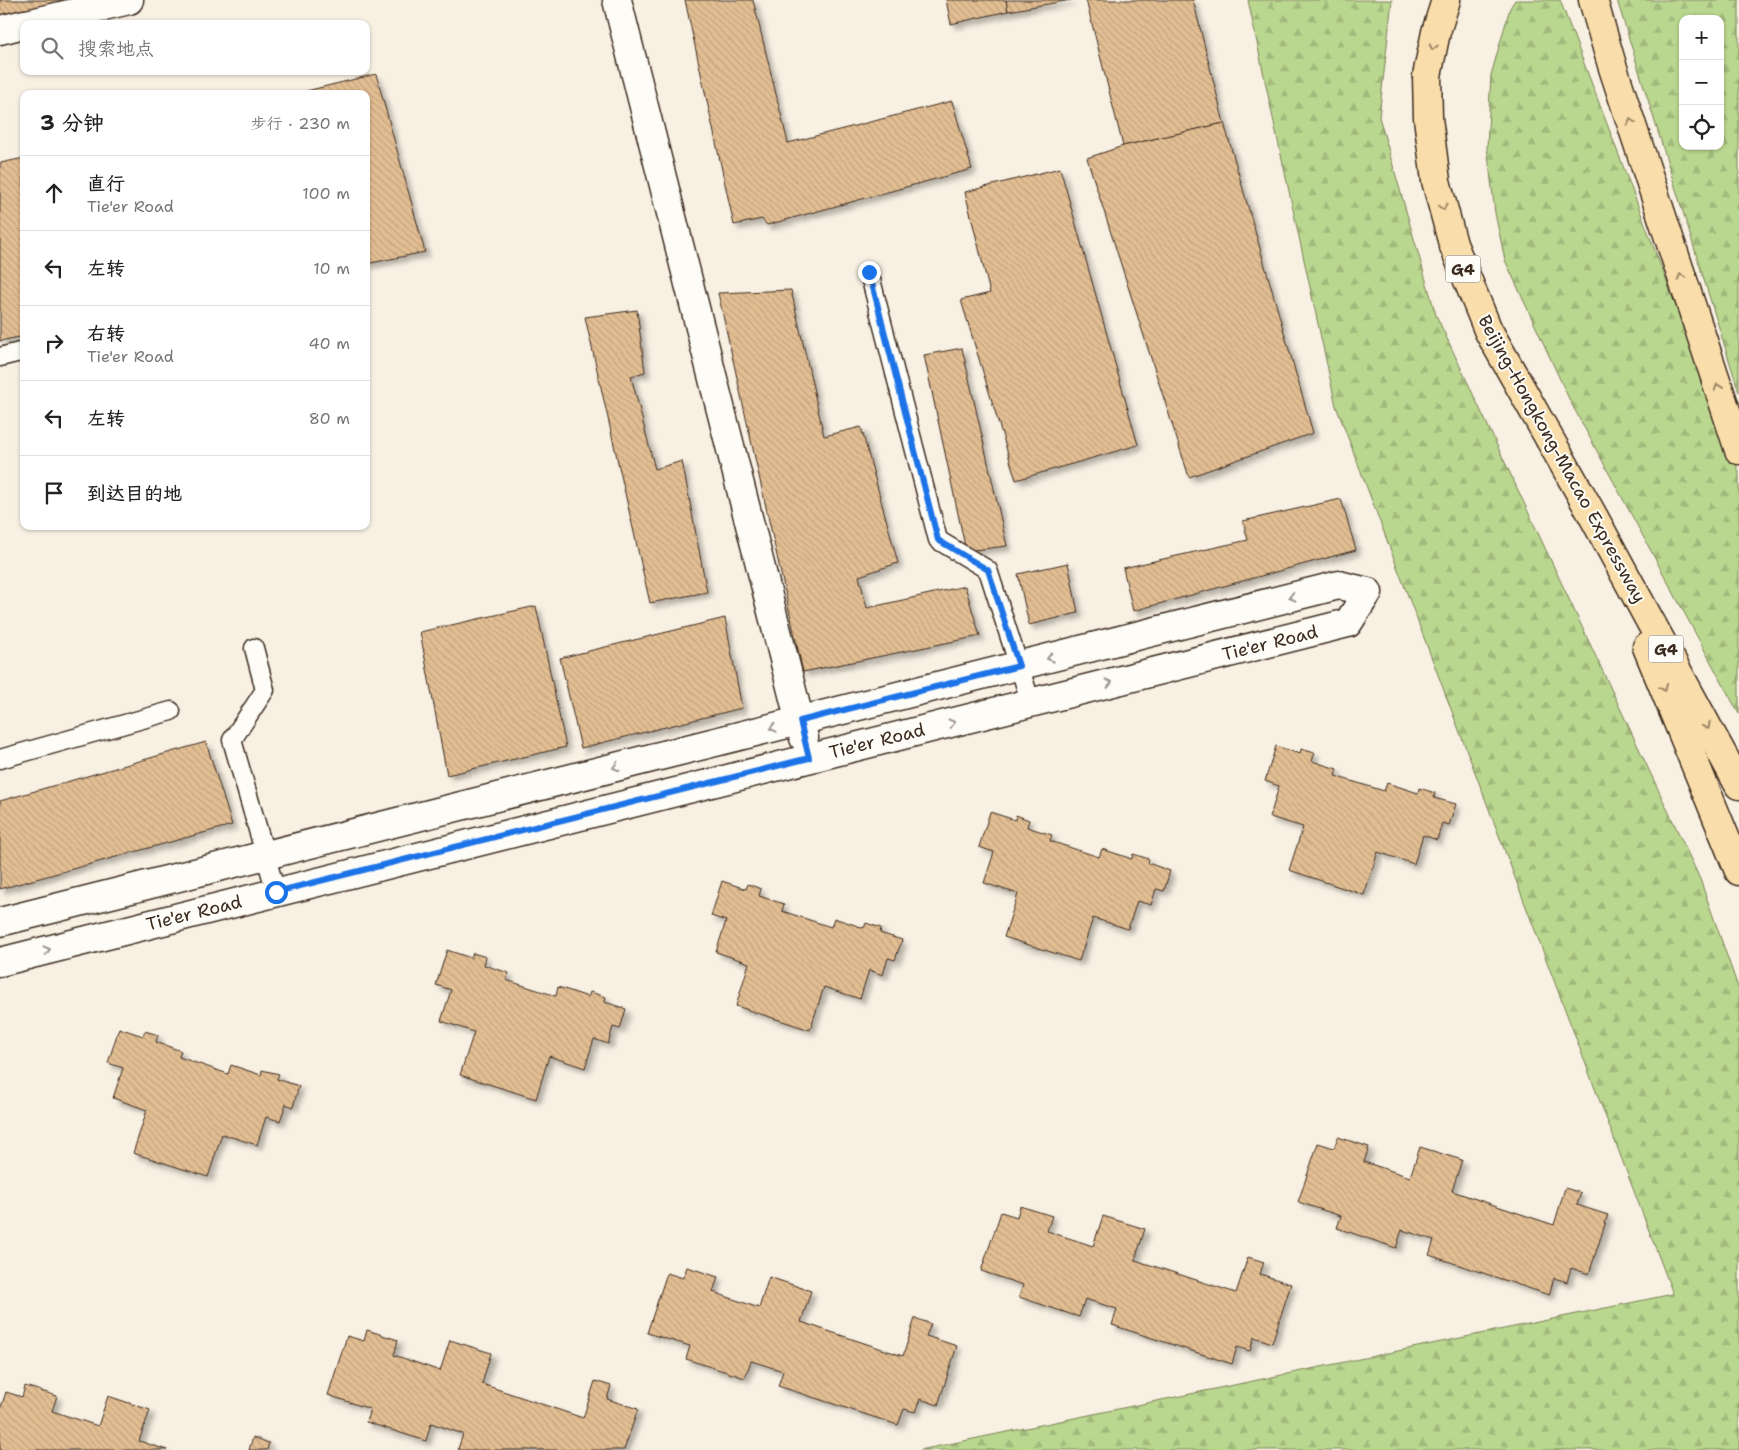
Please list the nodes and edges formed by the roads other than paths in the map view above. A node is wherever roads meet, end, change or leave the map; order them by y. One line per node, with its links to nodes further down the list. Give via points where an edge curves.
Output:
1 (129, 0): 5 (street)
2 (617, 0): 17 (street)
3 (1446, 0): 12 (highway, Beijing-Hongkong-Macao Expressway / G4, one-way to 12, via 1427,76 1428,118 1436,181 1453,244 1488,330)
4 (1593, 0): 11 (highway, one-way to 4)
5 (42, 20)
6 (20, 25): 7 (street)
7 (0, 30)
8 (869, 272): 14 (lane, via 938,540 988,570)
9 (20, 352): 10 (lane)
10 (0, 357)
11 (1739, 450)
12 (1592, 514): 20 (highway, Beijing-Hongkong-Macao Expressway / G4, one-way to 20); 22 (highway, one-way to 22)
13 (254, 648): 21 (lane, via 265,690 232,740)
14 (1019, 666): 15 (lane); 15 (street, Tie'er Road, one-way to 14, via 1348,624 1368,592 1339,585); 17 (street)
15 (1031, 703): 18 (street, Tie'er Road, one-way to 15)
16 (171, 711): 19 (lane)
17 (800, 721): 18 (street); 21 (street, one-way to 21)
18 (809, 758): 23 (street, Tie'er Road)
19 (0, 759)
20 (1739, 785)
21 (265, 855): 23 (lane); 24 (street)
22 (1739, 871)
23 (276, 892): 25 (street, Tie'er Road, one-way to 23)
24 (0, 922)
25 (0, 962)

